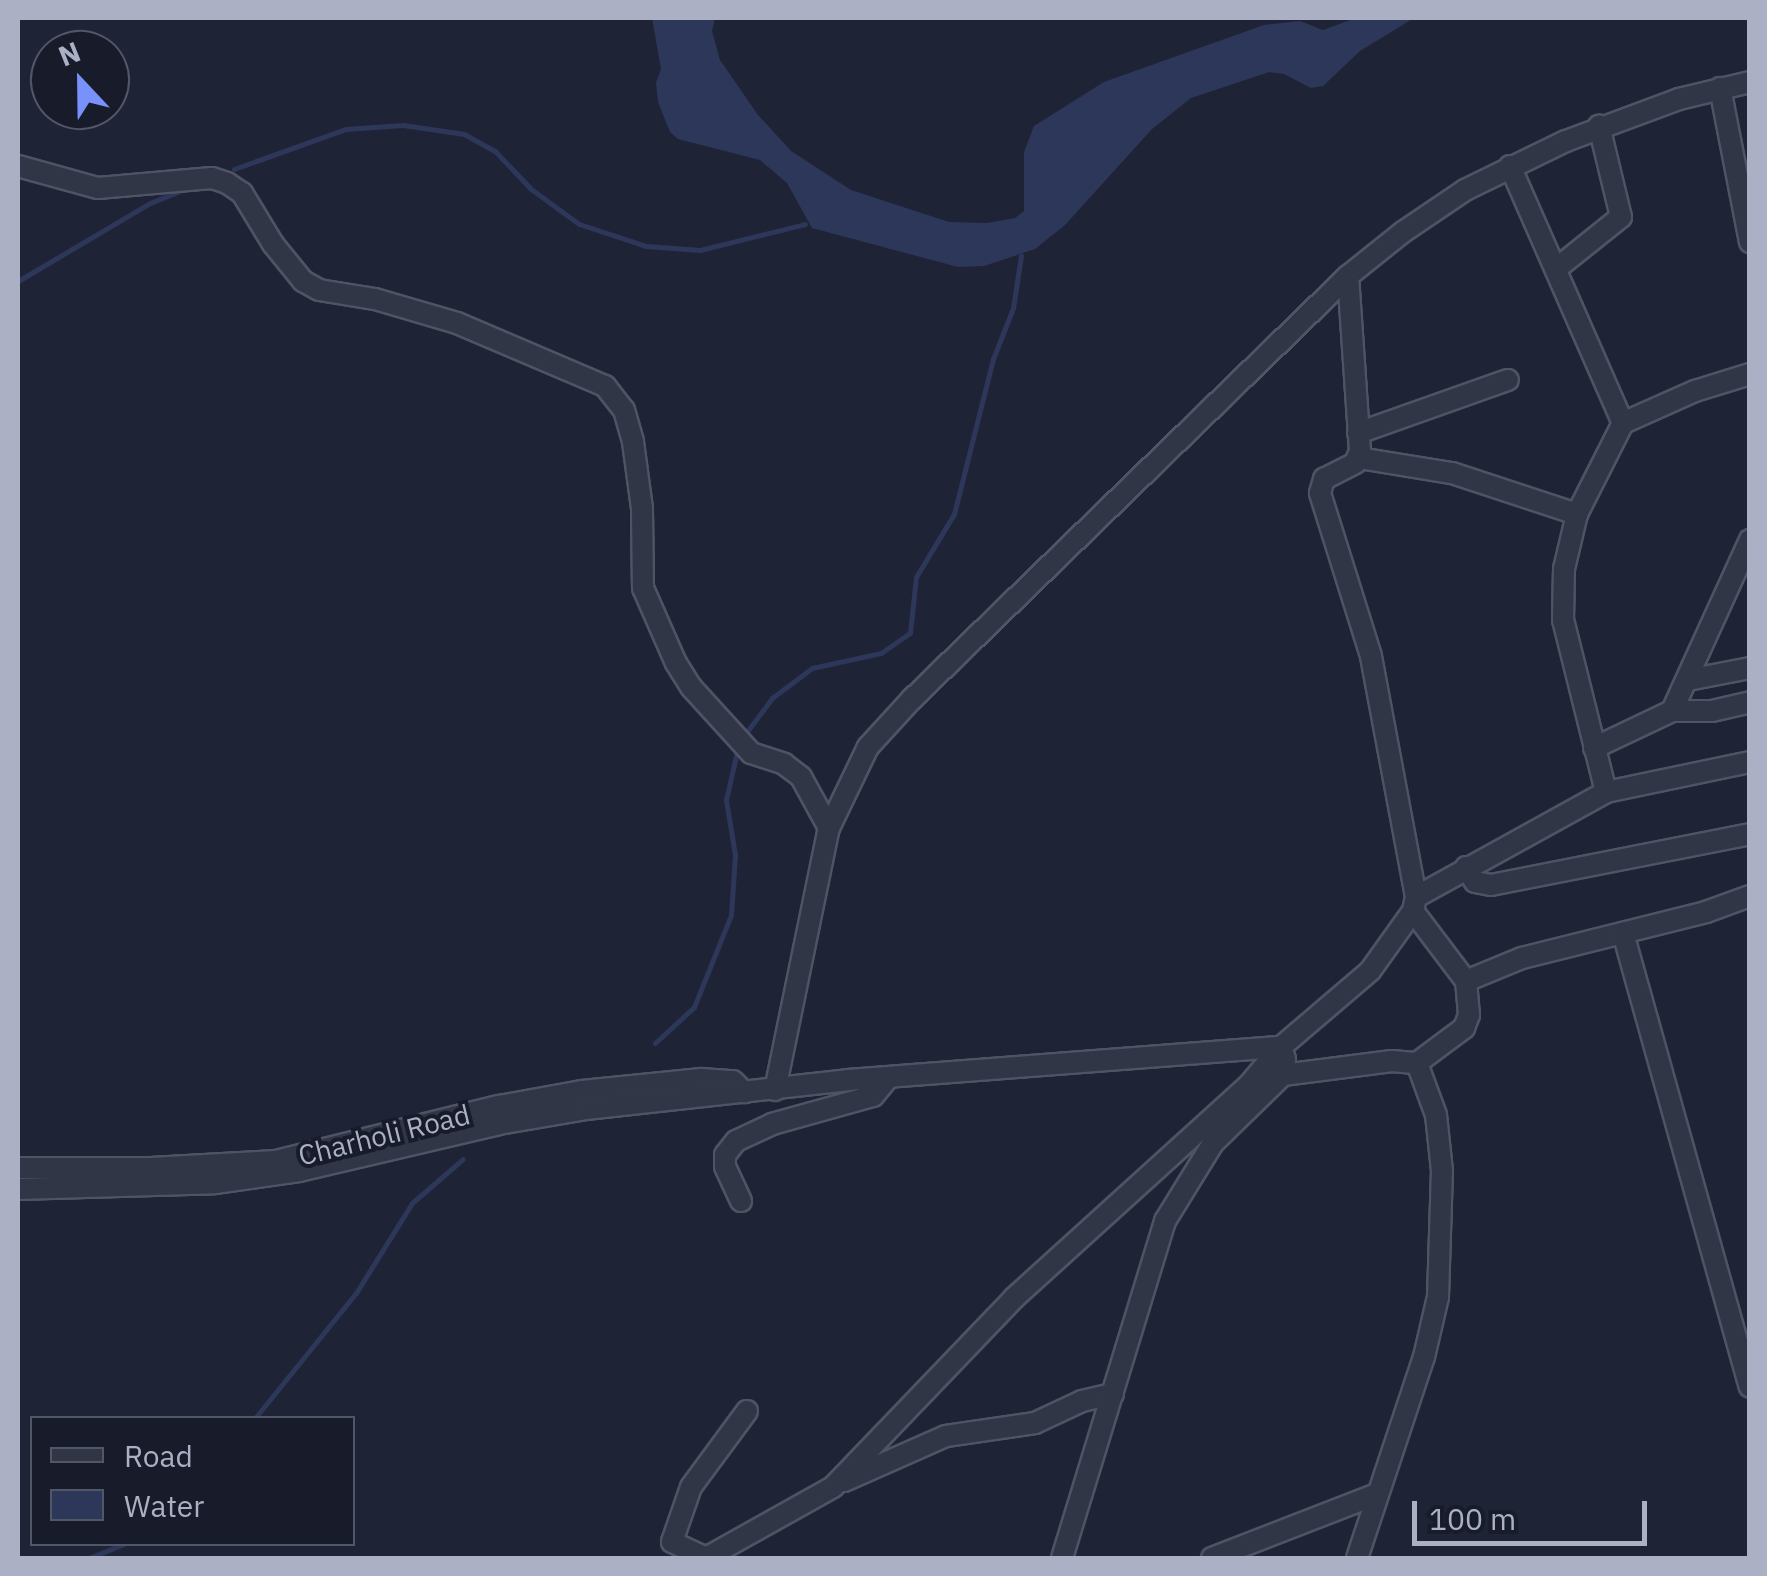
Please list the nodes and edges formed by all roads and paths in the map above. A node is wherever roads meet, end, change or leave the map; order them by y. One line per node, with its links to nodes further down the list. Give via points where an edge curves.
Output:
1 (1750, 82): 2 (street)
2 (1720, 88): 3 (street); 6 (street)
3 (1600, 126): 5 (street); 7 (street, via 1621,216)
4 (18, 166): 23 (street, via 98,188 212,178 228,183 242,193 302,281 318,290 457,323 605,386 624,410 634,442 642,588 676,663 752,753 801,777)
5 (1510, 166): 7 (street); 8 (street, via 1426,216)
6 (1750, 242)
7 (1556, 270): 11 (street)
8 (1348, 276): 12 (street); 23 (street, via 912,698 868,747)
9 (1750, 374): 11 (street)
10 (1508, 380): 12 (street)
11 (1623, 423): 14 (street)
12 (1358, 433): 13 (street)
13 (1358, 458): 14 (street, via 1452,472); 27 (street, via 1324,479 1320,492 1371,656)
14 (1577, 514): 20 (street, via 1564,569 1563,620)
15 (1750, 540): 17 (street)
16 (1750, 668): 17 (street)
17 (1688, 680): 19 (street)
18 (1750, 702): 19 (street, via 1712,711)
19 (1672, 710): 20 (street)
20 (1594, 748): 22 (street)
21 (1750, 762): 22 (street)
22 (1606, 792): 25 (street)
23 (829, 828): 34 (street)
24 (1750, 834): 25 (street, via 1491,885 1475,882)
25 (1466, 867): 27 (street)
26 (1750, 896): 28 (street)
27 (1414, 904): 29 (street); 30 (street, via 1370,970)
28 (1623, 934): 29 (street, via 1522,958); 39 (street)
29 (1466, 981): 31 (street, via 1464,1028)
30 (1281, 1047): 32 (street); 33 (street, Charholi Road); 42 (street, via 1248,1086 1014,1298)
31 (1417, 1063): 32 (street, via 1392,1060); 43 (street, via 1436,1115 1442,1172 1438,1297)
32 (1282, 1075): 40 (street, via 1213,1143 1165,1221)
33 (888, 1078): 34 (street, Charholi Road); 38 (street, via 873,1096 736,1141 725,1166)
34 (776, 1090): 35 (street, Charholi Road, via 744,1092 733,1081 702,1080 620,1086 500,1106)
35 (385, 1144): 36 (street, Charholi Road, via 233,1165); 37 (street, Charholi Road, via 299,1171 215,1183)
36 (18, 1168)
37 (18, 1188)
38 (741, 1201)
39 (1750, 1387)
40 (1113, 1394): 42 (street, via 1034,1422 946,1436); 44 (street)
41 (747, 1411): 42 (street, via 691,1486 672,1542 706,1558)
42 (833, 1487)
43 (1377, 1494): 45 (street); 46 (street)
44 (1062, 1558)
45 (1212, 1558)
46 (1357, 1558)

